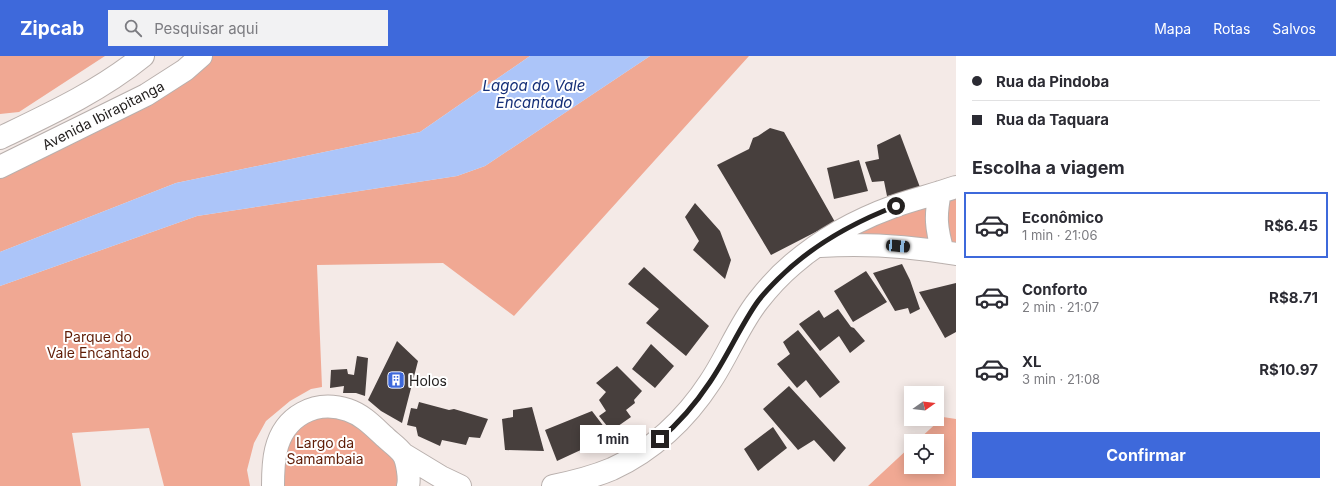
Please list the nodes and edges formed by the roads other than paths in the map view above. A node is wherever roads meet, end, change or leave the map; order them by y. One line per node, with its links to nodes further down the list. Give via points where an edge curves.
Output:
1 (143, 56): 3 (street, Avenida Ibirapitanga, via 129,68 77,101)
2 (201, 56): 4 (street, Avenida Ibirapitanga, via 185,70 146,95)
3 (0, 138)
4 (0, 167)
5 (948, 190): 6 (street, via 869,217); 7 (street, via 936,208 936,222 938,236)
6 (817, 247): 7 (street, via 877,244); 12 (street, via 794,264 757,302 710,382 693,406 669,431 642,453 611,470)
7 (949, 253)
8 (403, 454): 9 (street, via 361,416 349,410 337,407 307,410 294,418 283,431 276,449); 10 (street, via 408,468); 11 (street)
9 (273, 486)
10 (408, 486)
11 (460, 486)
12 (554, 486)

